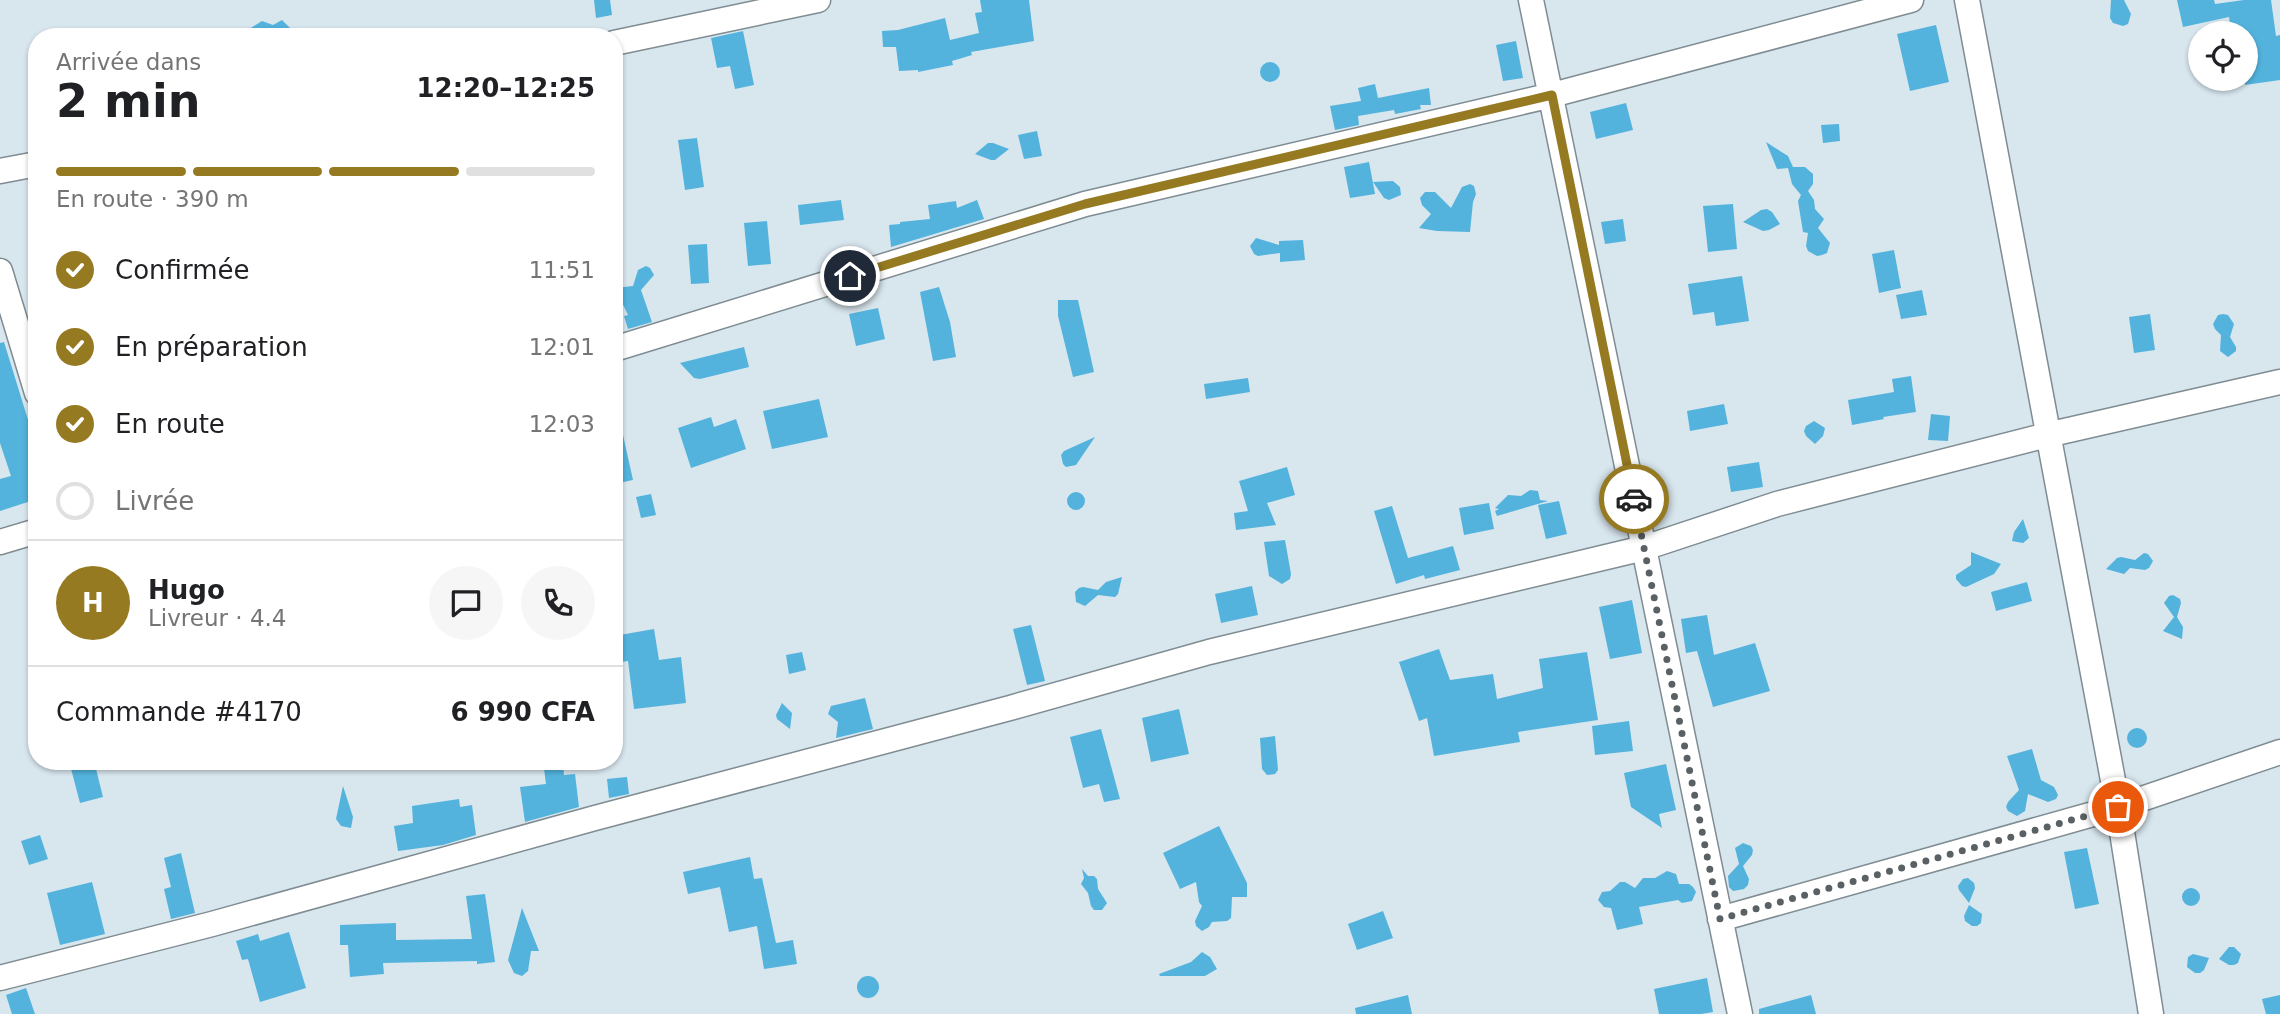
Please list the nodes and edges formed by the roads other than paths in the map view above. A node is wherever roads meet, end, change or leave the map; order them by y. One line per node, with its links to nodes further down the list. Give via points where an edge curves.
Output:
1 (818, 0): 5 (street)
2 (1531, 0): 6 (street)
3 (1910, 0): 6 (street)
4 (1966, 0): 13 (street)
5 (623, 41)
6 (1552, 95): 10 (street, via 1085,204); 16 (street)
7 (28, 166): 8 (street)
8 (0, 171)
9 (0, 271): 11 (street)
10 (623, 346)
11 (28, 363)
12 (2280, 382): 13 (street)
13 (2047, 435): 16 (street, via 1777,504); 18 (street)
14 (28, 534): 15 (street)
15 (0, 542)
16 (1644, 548): 19 (street); 20 (street, via 1209,652)
17 (2280, 752): 18 (street)
18 (2118, 807): 19 (street); 22 (street)
19 (1720, 919): 21 (street)
20 (0, 978)
21 (1740, 1014)
22 (2151, 1014)

